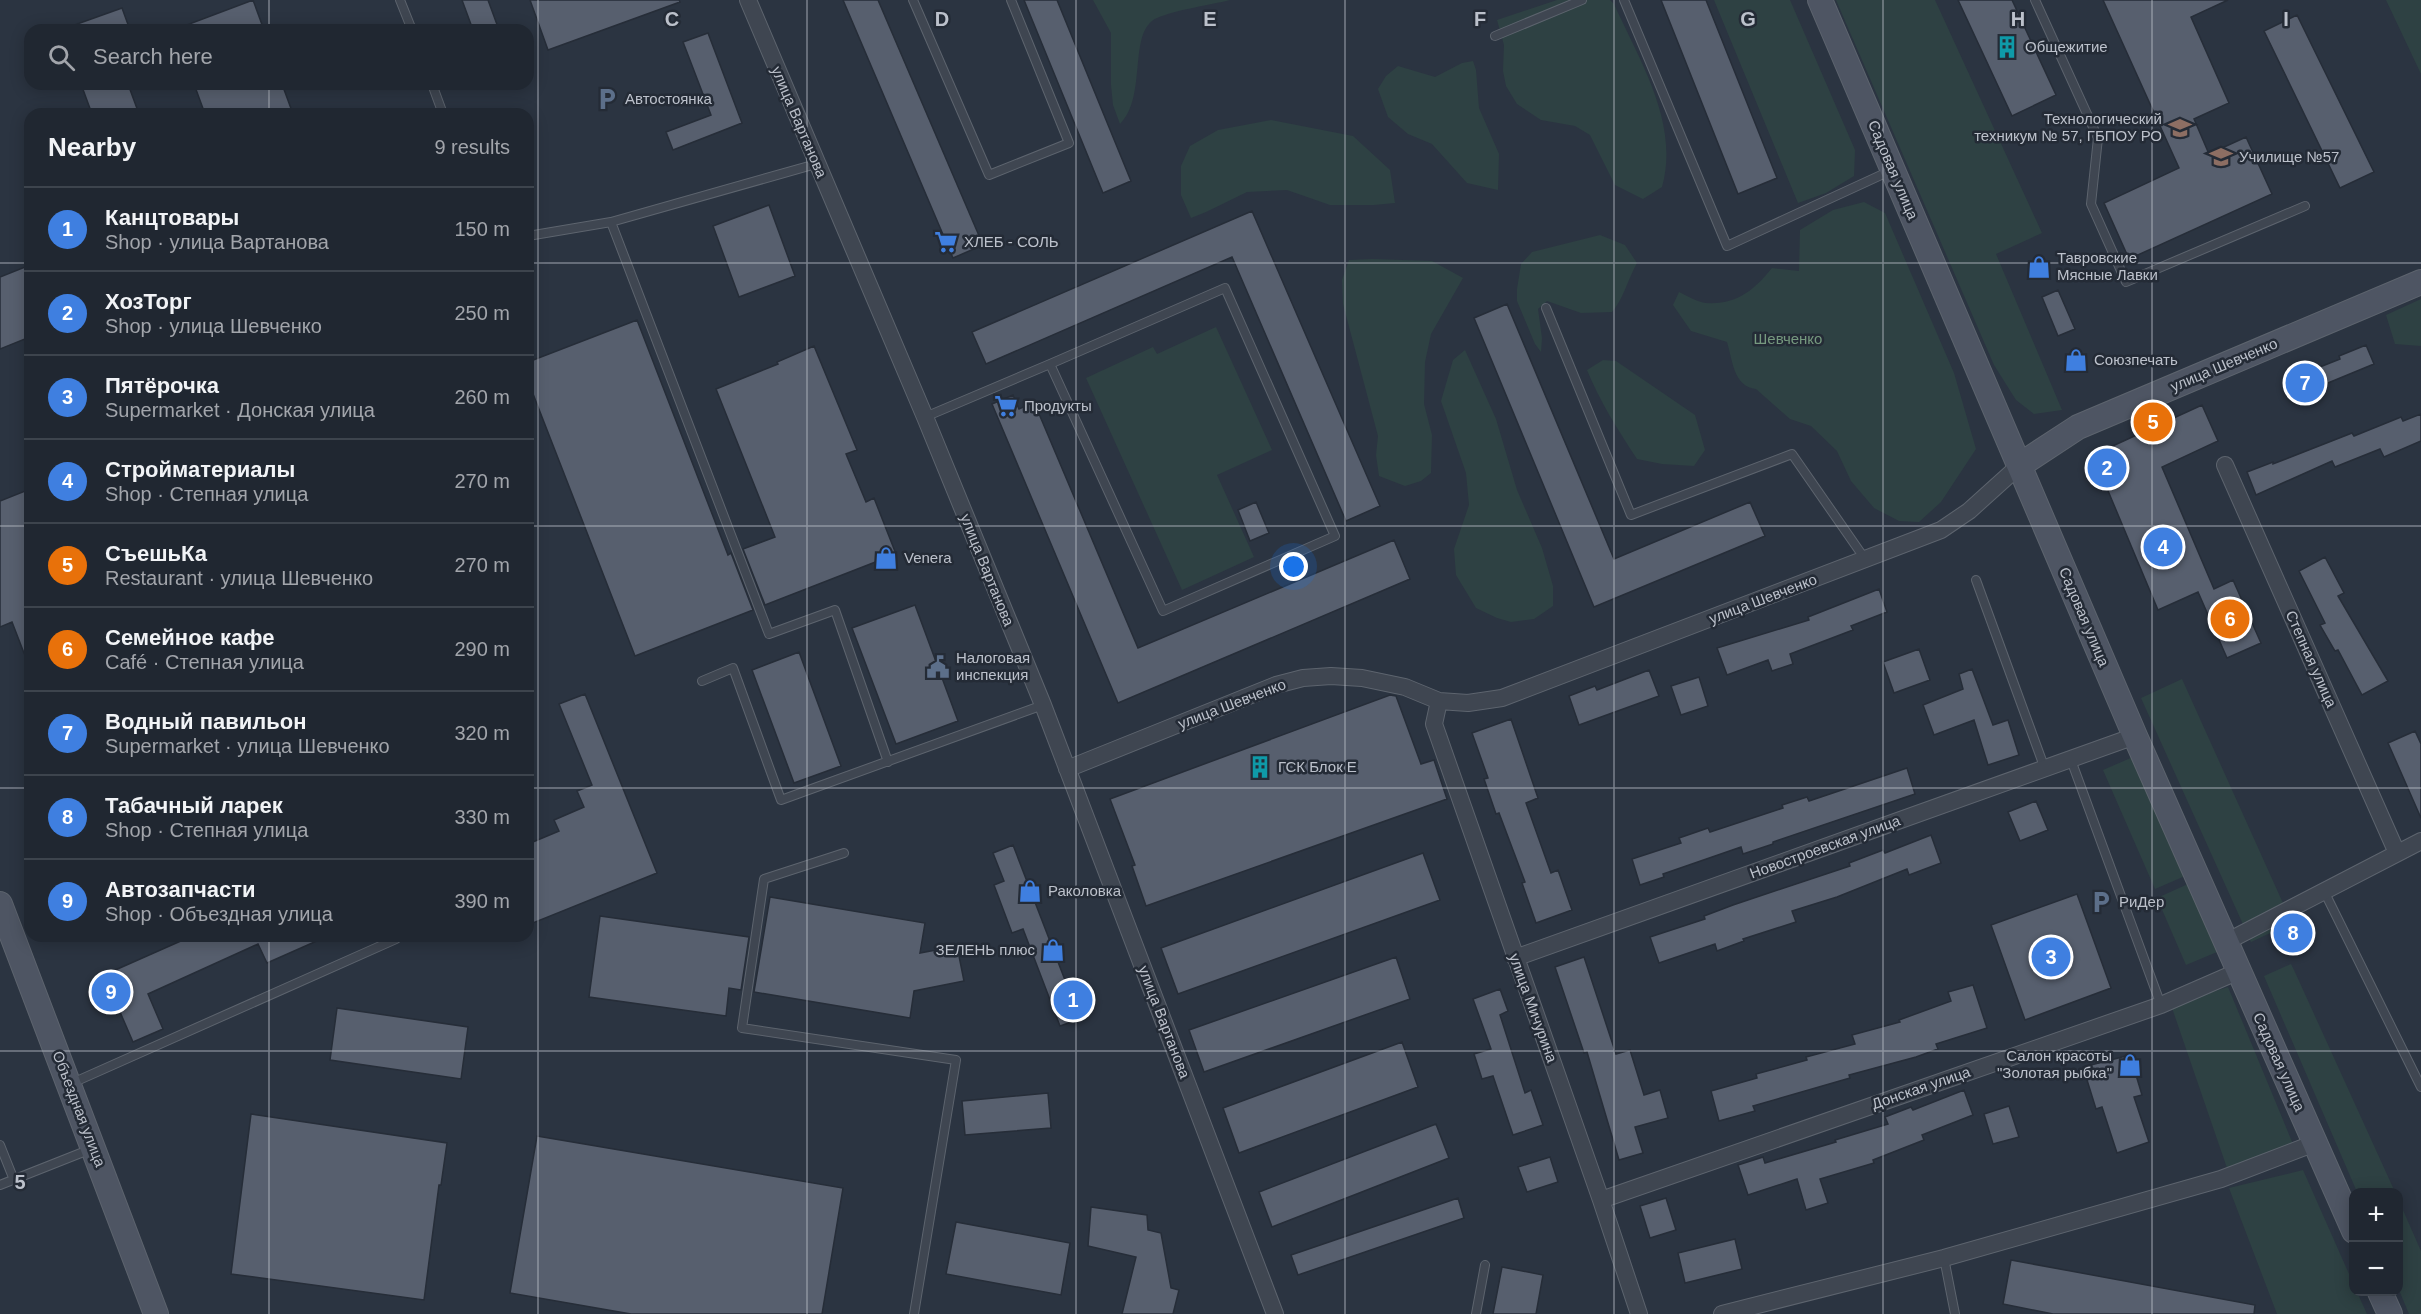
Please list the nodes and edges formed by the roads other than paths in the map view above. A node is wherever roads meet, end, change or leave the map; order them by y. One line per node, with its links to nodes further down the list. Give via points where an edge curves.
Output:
1 (400, 0): 9 (lane)
2 (748, 0): 13 (street, улица Вартанова)
3 (913, 0): 4 (lane, via 989,175 1069,143)
4 (1011, 0)
5 (1582, 0): 10 (lane)
6 (1624, 0): 14 (lane, via 1727,246)
7 (1820, 0): 14 (street, Садовая улица)
8 (2035, 0): 15 (lane, via 2098,138 2091,204 2126,282)
9 (410, 24)
10 (1495, 36)
11 (434, 90): 12 (lane)
12 (441, 108)
13 (816, 164): 16 (lane); 21 (street, улица Вартанова)
14 (1893, 170): 22 (street, Садовая улица)
15 (2304, 206)
16 (611, 222): 17 (lane); 31 (lane, via 769,634 835,610)
17 (534, 235)
18 (2421, 282): 22 (street, улица Шевченко, via 2078,427)
19 (1546, 308): 24 (lane, via 1632,515 1792,454)
20 (1050, 364): 20 (lane, via 1162,611 1335,536 1225,288); 21 (lane)
21 (925, 417): 28 (street, улица Вартанова)
22 (2020, 465): 24 (street, улица Шевченко, via 1970,511 1941,530); 29 (street, Садовая улица)
23 (2225, 465): 36 (street, Степная улица)
24 (1865, 560): 27 (street, улица Шевченко, via 1502,698 1468,703)
25 (1976, 580): 33 (lane)
26 (702, 681): 31 (lane, via 733,668 781,800)
27 (1439, 700): 32 (street, улица Шевченко, via 1405,687 1362,678 1303,678 1276,685); 41 (street, улица Мичурина, via 1434,724)
28 (1042, 705): 31 (lane); 32 (street, улица Вартанова)
29 (2135, 736): 30 (street, Новостроевская улица); 40 (street, Садовая улица)
30 (2071, 760): 33 (street, Новостроевская улица); 43 (lane)
31 (888, 762)
32 (1068, 769): 58 (street, улица Вартанова)
33 (2045, 769): 41 (street, Новостроевская улица)
34 (2421, 841): 36 (street)
35 (844, 853): 57 (lane, via 764,879 742,1028 956,1060)
36 (2397, 853): 37 (street)
37 (2324, 891): 40 (street); 45 (lane)
38 (0, 904): 44 (street, Объездная улица)
39 (389, 942): 44 (lane)
40 (2226, 942): 42 (street, Садовая улица)
41 (1515, 958): 51 (street, улица Мичурина)
42 (2239, 971): 43 (street, Донская улица); 46 (street, Садовая улица)
43 (2161, 1005): 51 (street, Донская улица)
44 (69, 1084): 48 (street, Объездная улица)
45 (2421, 1087)
46 (2315, 1143): 52 (street, Садовая улица); 53 (street, via 2221,1179)
47 (0, 1145): 49 (lane)
48 (94, 1148): 49 (lane); 56 (street, Объездная улица)
49 (14, 1180): 50 (lane)
50 (0, 1185)
51 (1601, 1200): 60 (street, улица Мичурина)
52 (2349, 1220)
53 (1944, 1258): 61 (street); 62 (lane)
54 (1485, 1265): 59 (lane)
55 (2382, 1296): 63 (street)
56 (156, 1314)
57 (914, 1314)
58 (1275, 1314)
59 (1476, 1314)
60 (1639, 1314)
61 (1722, 1314)
62 (1955, 1314)
63 (2390, 1314)

